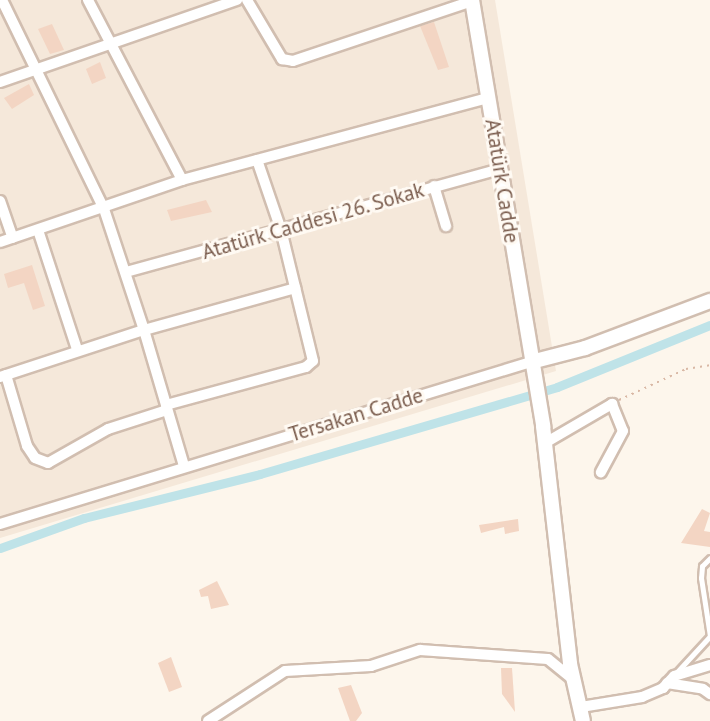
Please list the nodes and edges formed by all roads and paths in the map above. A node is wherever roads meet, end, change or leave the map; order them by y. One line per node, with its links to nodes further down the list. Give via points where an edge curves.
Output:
1 (2, 0): 7 (street)
2 (89, 0): 6 (street)
3 (237, 0): 6 (street)
4 (247, 0): 5 (street, via 282,59 293,61)
5 (472, 1): 9 (main road, Atatürk Cadde)
6 (110, 43): 7 (street); 12 (street)
7 (37, 69): 8 (street); 15 (street)
8 (0, 82)
9 (488, 98): 10 (street); 11 (main road, Atatürk Cadde)
10 (257, 160): 12 (street); 18 (street)
11 (500, 169): 13 (street, Atatürk Caddesi 26. Sokak); 26 (main road, Atatürk Cadde)
12 (182, 180): 15 (street)
13 (434, 186): 16 (street); 18 (street, Atatürk Caddesi 26. Sokak)
14 (0, 201): 19 (street)
15 (104, 209): 17 (street); 21 (street)
16 (446, 226)
17 (38, 230): 19 (street); 25 (street)
18 (281, 230): 21 (street, Atatürk Caddesi 26. Sokak); 22 (street)
19 (13, 238): 20 (street)
20 (0, 242)
21 (126, 272): 24 (street)
22 (295, 288): 24 (street); 30 (street, via 314,354 306,367)
23 (710, 301): 26 (main road, Tersakan Cadde, via 585,348)
24 (144, 330): 25 (street); 30 (street)
25 (77, 349): 28 (street)
26 (531, 362): 31 (main road, Atatürk Cadde); 32 (street, Tersakan Cadde)
27 (710, 365): 29 (path, via 687,369)
28 (3, 376): 30 (street, via 27,446 35,458 48,463 108,429)
29 (612, 404): 31 (street); 33 (street, via 623,431)
30 (167, 408): 32 (street)
31 (545, 443): 38 (main road, Atatürk Cadde)
32 (184, 466): 34 (street, Tersakan Cadde)
33 (600, 472)
34 (0, 524)
35 (710, 558): 37 (lane, via 702,566 701,578 710,636)
36 (710, 665): 37 (street)
37 (671, 679): 39 (street, via 703,688); 40 (street, via 642,697)
38 (575, 680): 40 (main road, Atatürk Cadde); 41 (street, via 548,659 420,650 371,666 285,671)
39 (710, 695)
40 (582, 714)
41 (208, 721)

